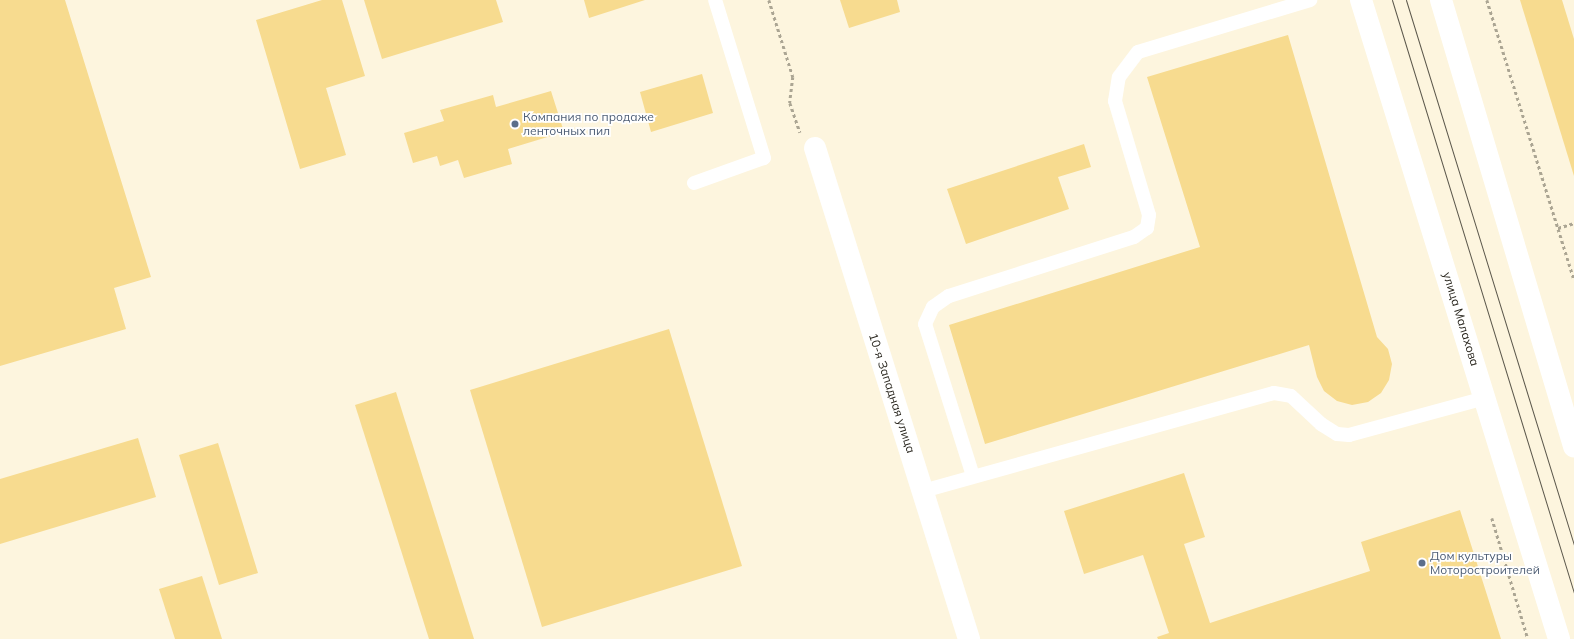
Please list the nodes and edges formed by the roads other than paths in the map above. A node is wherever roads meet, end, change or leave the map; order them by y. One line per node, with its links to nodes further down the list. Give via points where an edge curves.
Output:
1 (715, 0): 6 (lane, via 764,158)
2 (1310, 0): 9 (lane, via 1138,52 1119,77 1115,101 1149,215 1147,228 1134,237 949,296 933,307 925,324)
3 (1361, 0): 7 (main road, улица Малахова)
4 (1441, 0): 8 (main road)
5 (815, 148): 10 (main road, 10-я Западная улица)
6 (694, 183)
7 (1485, 398): 9 (lane, via 1349,435 1337,434 1321,424 1291,396 1274,393); 12 (main road, улица Малахова)
8 (1574, 447)
9 (972, 476): 10 (lane)
10 (923, 491): 11 (main road, 10-я Западная улица)
11 (970, 639)
12 (1559, 639)

